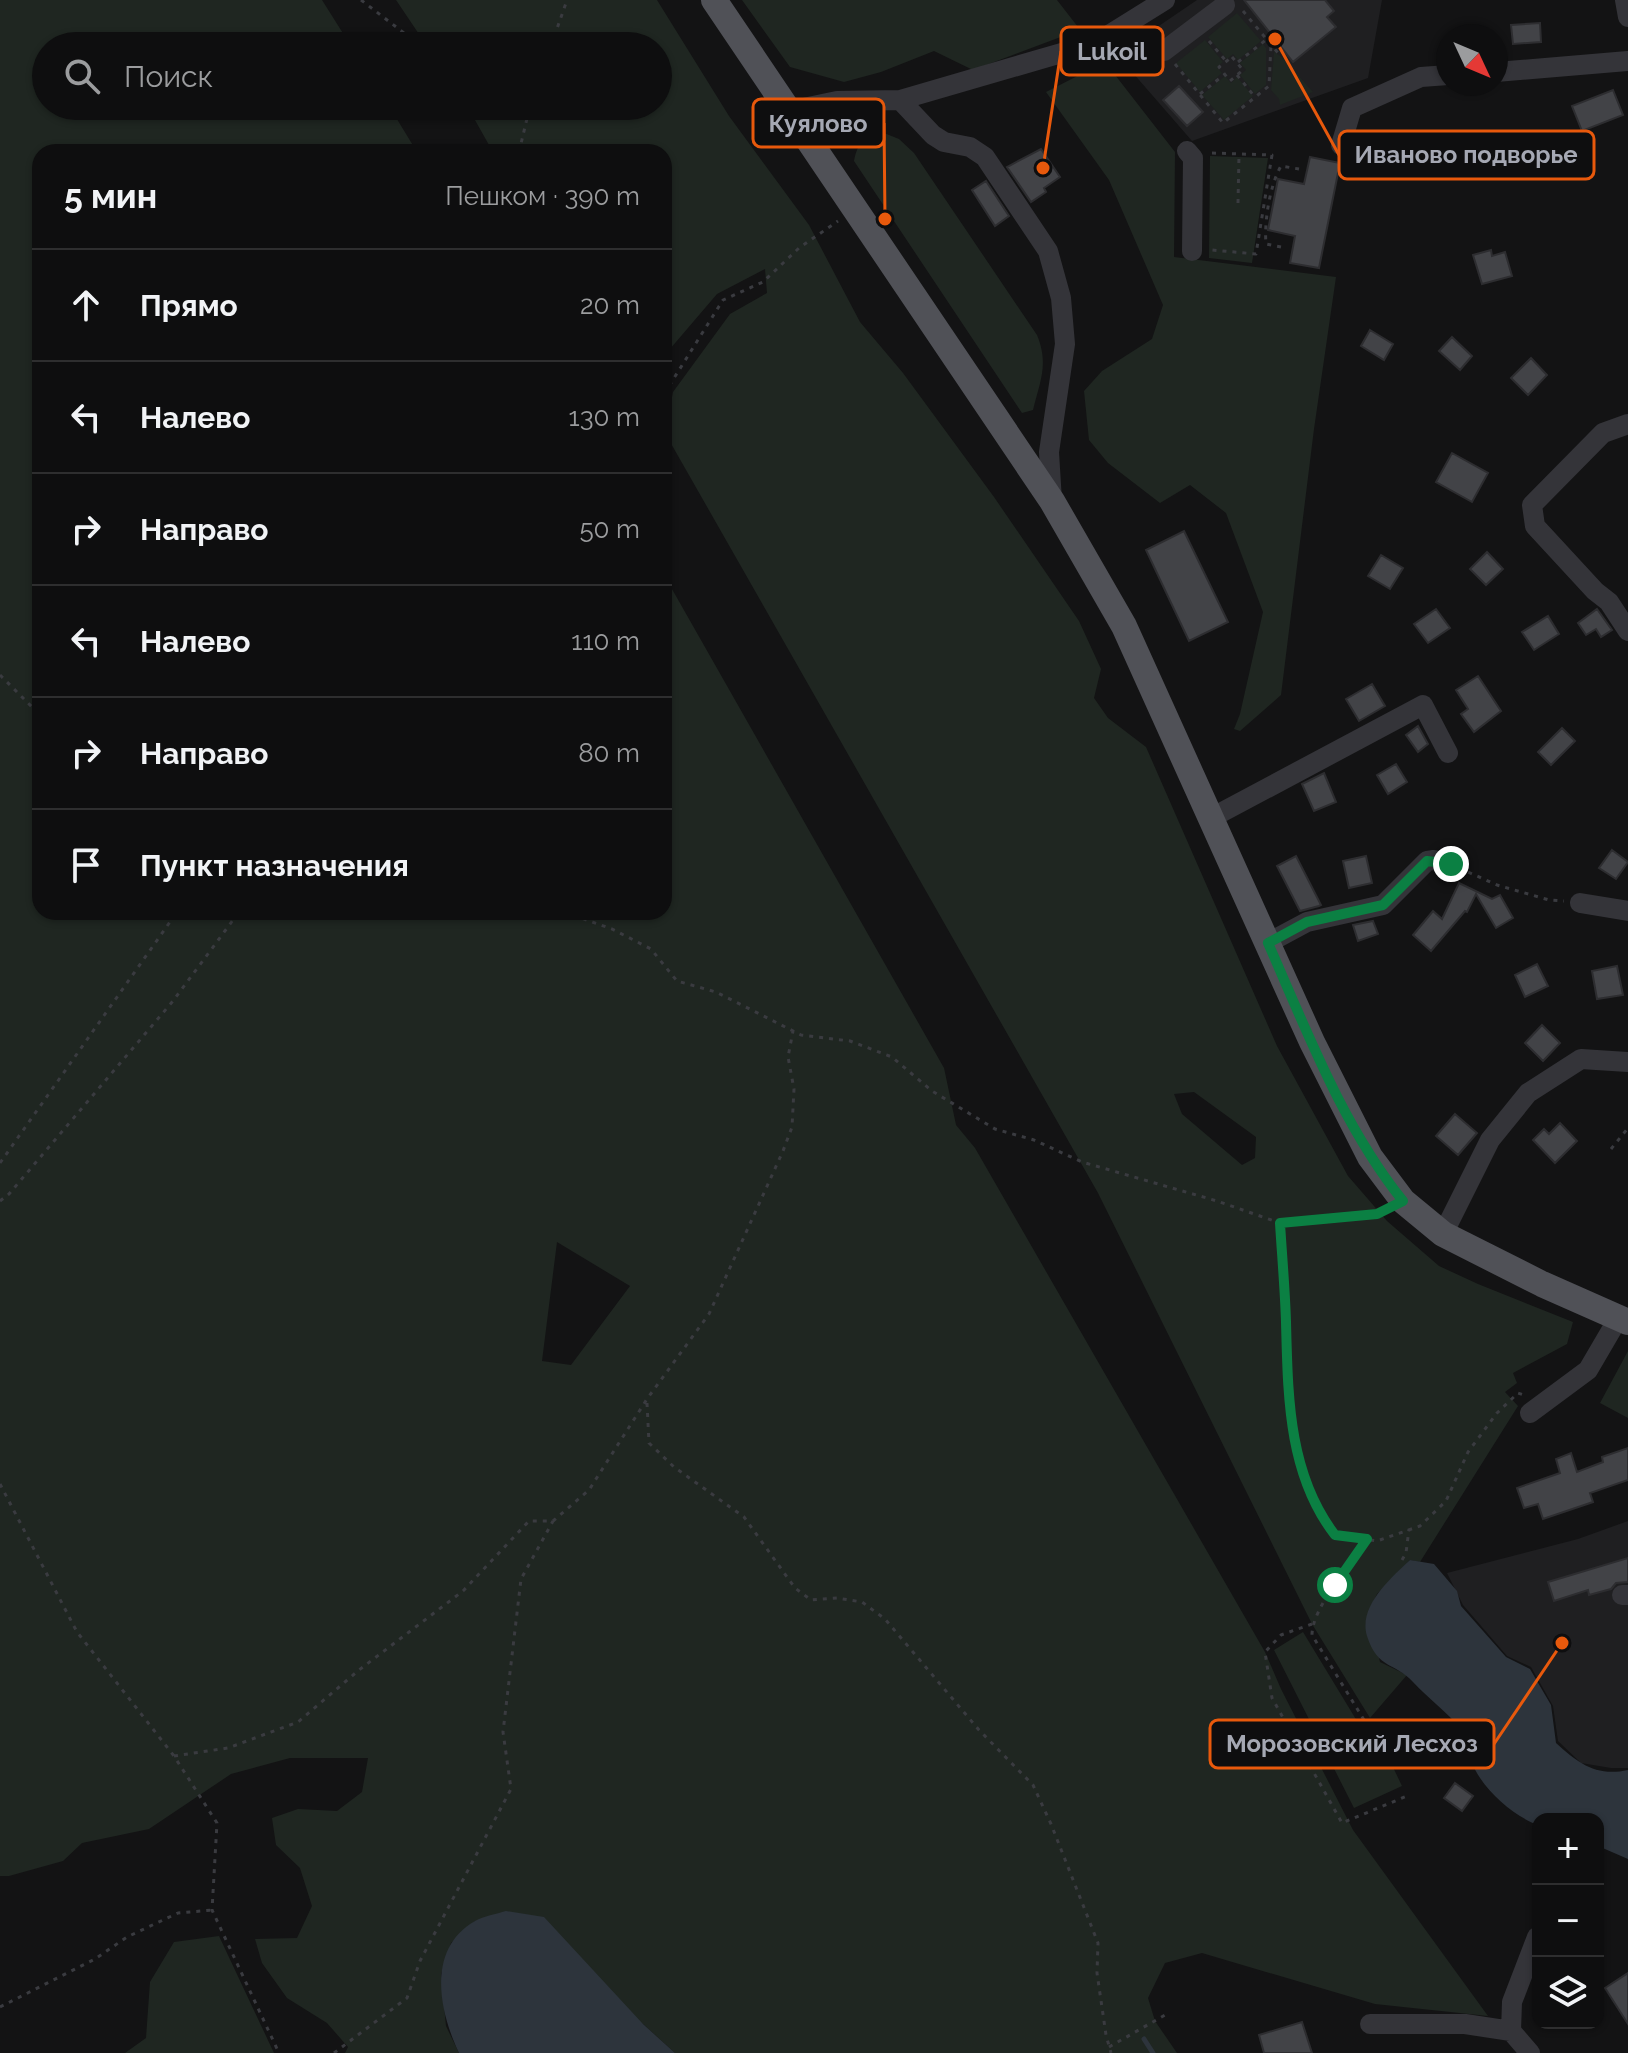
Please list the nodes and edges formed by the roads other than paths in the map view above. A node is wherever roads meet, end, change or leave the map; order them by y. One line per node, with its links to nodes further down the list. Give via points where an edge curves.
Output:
1 (714, 0): 11 (main road)
2 (1165, 0): 6 (street)
3 (1625, 0): 5 (street)
4 (1234, 8): 6 (street, via 1164,51 1112,61)
5 (1628, 17)
6 (1096, 43): 10 (street)
7 (1628, 61): 8 (street)
8 (1508, 71)
9 (1436, 76): 12 (street, via 1421,77 1352,108)
10 (900, 100): 11 (street, via 837,101); 16 (street, via 933,135 985,157 1048,251 1061,298 1065,344 1049,452)
11 (789, 111): 16 (main road)
12 (1341, 145)
13 (1190, 155): 14 (street)
14 (1192, 250)
15 (1628, 424): 17 (street, via 1603,433 1532,505 1535,526 1609,602)
16 (1052, 501): 19 (main road, via 1124,626)
17 (1628, 631)
18 (1448, 753): 19 (street, via 1423,705)
19 (1211, 818): 23 (main road)
20 (1434, 860): 23 (street, via 1383,905 1307,922)
21 (1580, 903): 22 (street)
22 (1628, 911)
23 (1268, 943): 25 (main road, via 1370,1157 1403,1201)
24 (1628, 1062): 25 (street, via 1581,1059 1528,1093 1490,1140)
25 (1443, 1234): 26 (main road)
26 (1624, 1320): 27 (street, via 1590,1380 1547,1399)
27 (1530, 1413)
28 (1532, 1950): 30 (street, via 1512,2002)
29 (1370, 2024): 30 (street, via 1465,2024)
30 (1511, 2031): 31 (street)
31 (1530, 2053)

